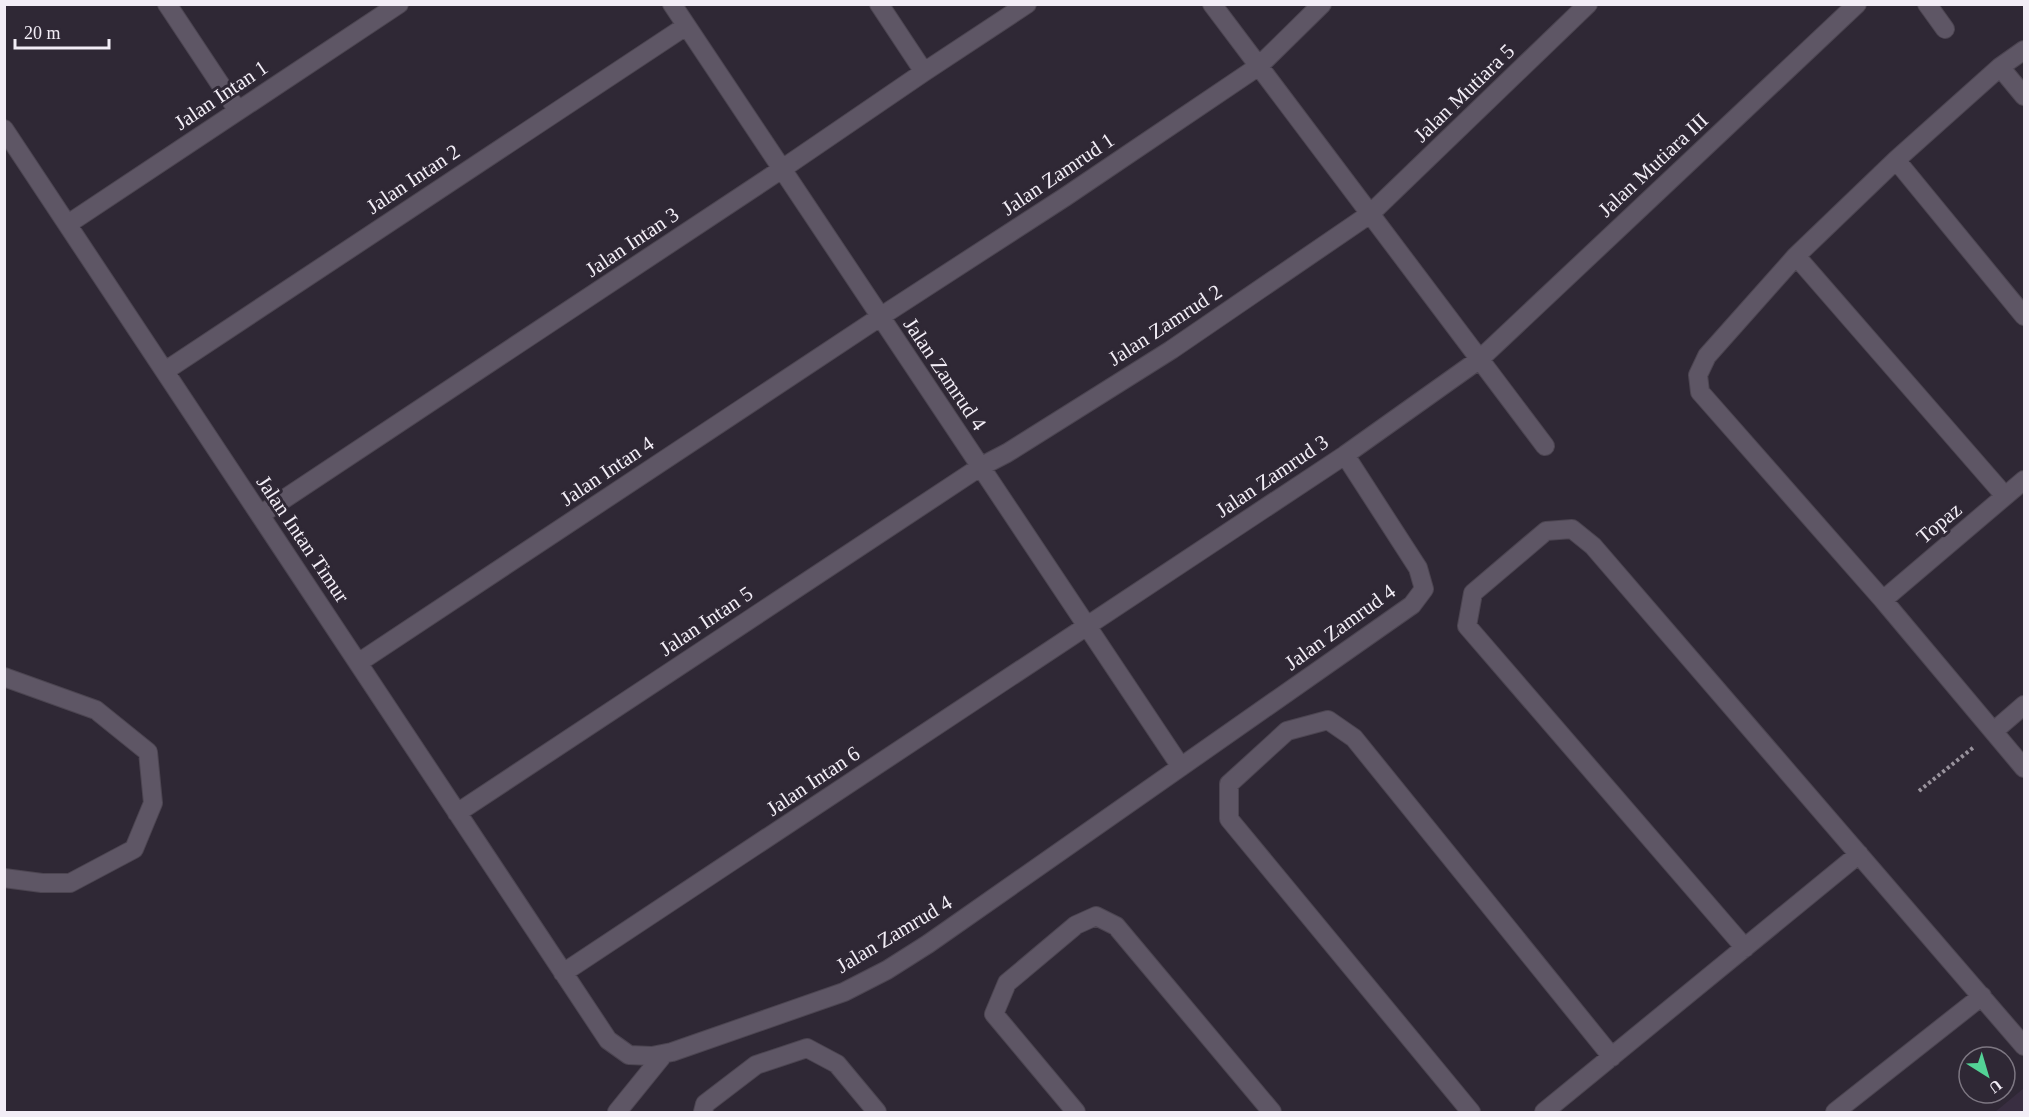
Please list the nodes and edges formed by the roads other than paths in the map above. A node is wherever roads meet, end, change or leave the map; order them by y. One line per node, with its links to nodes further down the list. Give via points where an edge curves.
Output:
1 (167, 4): 18 (street)
2 (399, 4): 18 (street, Jalan Intan 1)
3 (672, 4): 11 (street, Jalan Zamrud 4)
4 (879, 4): 16 (street)
5 (1027, 4): 16 (street, Jalan Intan 3)
6 (1212, 4): 14 (street)
7 (1322, 4): 14 (street, Jalan Zamrud 1)
8 (1588, 4): 22 (street, Jalan Mutiara 5)
9 (1857, 4): 27 (street, Jalan Mutiara III)
10 (1927, 4): 12 (street)
11 (686, 26): 21 (street, Jalan Zamrud 4); 28 (street, Jalan Intan 2)
12 (1945, 29)
13 (2025, 50): 15 (street)
14 (1259, 66): 22 (street); 26 (street, Jalan Zamrud 1)
15 (2000, 67): 17 (street); 20 (street)
16 (924, 72): 21 (street, Jalan Intan 3)
17 (2025, 96)
18 (238, 111): 23 (street, Jalan Intan 1)
19 (4, 129): 23 (street, Jalan Intan Timur)
20 (1896, 160): 24 (street); 25 (street)
21 (782, 169): 26 (street, Jalan Zamrud 4); 34 (street, Jalan Intan 3)
22 (1370, 214): 27 (street); 31 (street, Jalan Zamrud 2, via 1171,350)
23 (68, 224): 28 (street, Jalan Intan Timur)
24 (1796, 256): 33 (street); 35 (street, via 1707,356 1698,375 1700,392)
25 (2025, 316)
26 (880, 317): 31 (street, Jalan Zamrud 4); 37 (street, Jalan Intan 4)
27 (1480, 359): 29 (street); 30 (street, Jalan Zamrud 3)
28 (165, 371): 34 (street, Jalan Intan Timur)
29 (1545, 446)
30 (1345, 455): 36 (street, Jalan Zamrud 3); 41 (street, Jalan Zamrud 4, via 1418,568 1424,589 1412,605)
31 (980, 467): 36 (street, Jalan Zamrud 4); 43 (street, Jalan Intan 5)
32 (2025, 480): 33 (street, Topaz)
33 (2005, 496): 35 (street, Topaz)
34 (260, 515): 37 (street, Jalan Intan Timur)
35 (1883, 600): 40 (street)
36 (1087, 626): 41 (street, Jalan Zamrud 4); 47 (street, Jalan Intan 6)
37 (358, 663): 43 (street, Jalan Intan Timur)
38 (4, 676): 45 (street, via 96,710 148,752 153,803 134,849 70,883)
39 (2025, 705): 40 (street)
40 (1994, 731): 42 (street)
41 (1181, 767): 50 (street, Jalan Zamrud 4, via 887,970 844,992)
42 (2025, 768)
43 (457, 813): 47 (street, Jalan Intan Timur)
44 (1859, 854): 46 (street); 46 (street, via 1593,546 1572,529 1546,531 1473,593 1467,626); 48 (street)
45 (4, 878)
46 (1744, 948): 51 (street)
47 (563, 973): 50 (street, Jalan Zamrud 4, via 608,1040 629,1055)
48 (1982, 996): 49 (street); 59 (street)
49 (2025, 1046)
50 (664, 1054): 52 (street)
51 (1612, 1057): 57 (street, via 1354,738 1328,720 1287,731 1229,784 1229,819); 58 (street)
52 (617, 1113)
53 (703, 1113): 54 (street, via 705,1104 756,1065 807,1048 837,1064)
54 (877, 1113)
55 (1076, 1113): 56 (street, via 994,1014 1007,983 1076,926 1096,916 1116,926)
56 (1272, 1113)
57 (1471, 1113)
58 (1544, 1113)
59 (1835, 1113)

